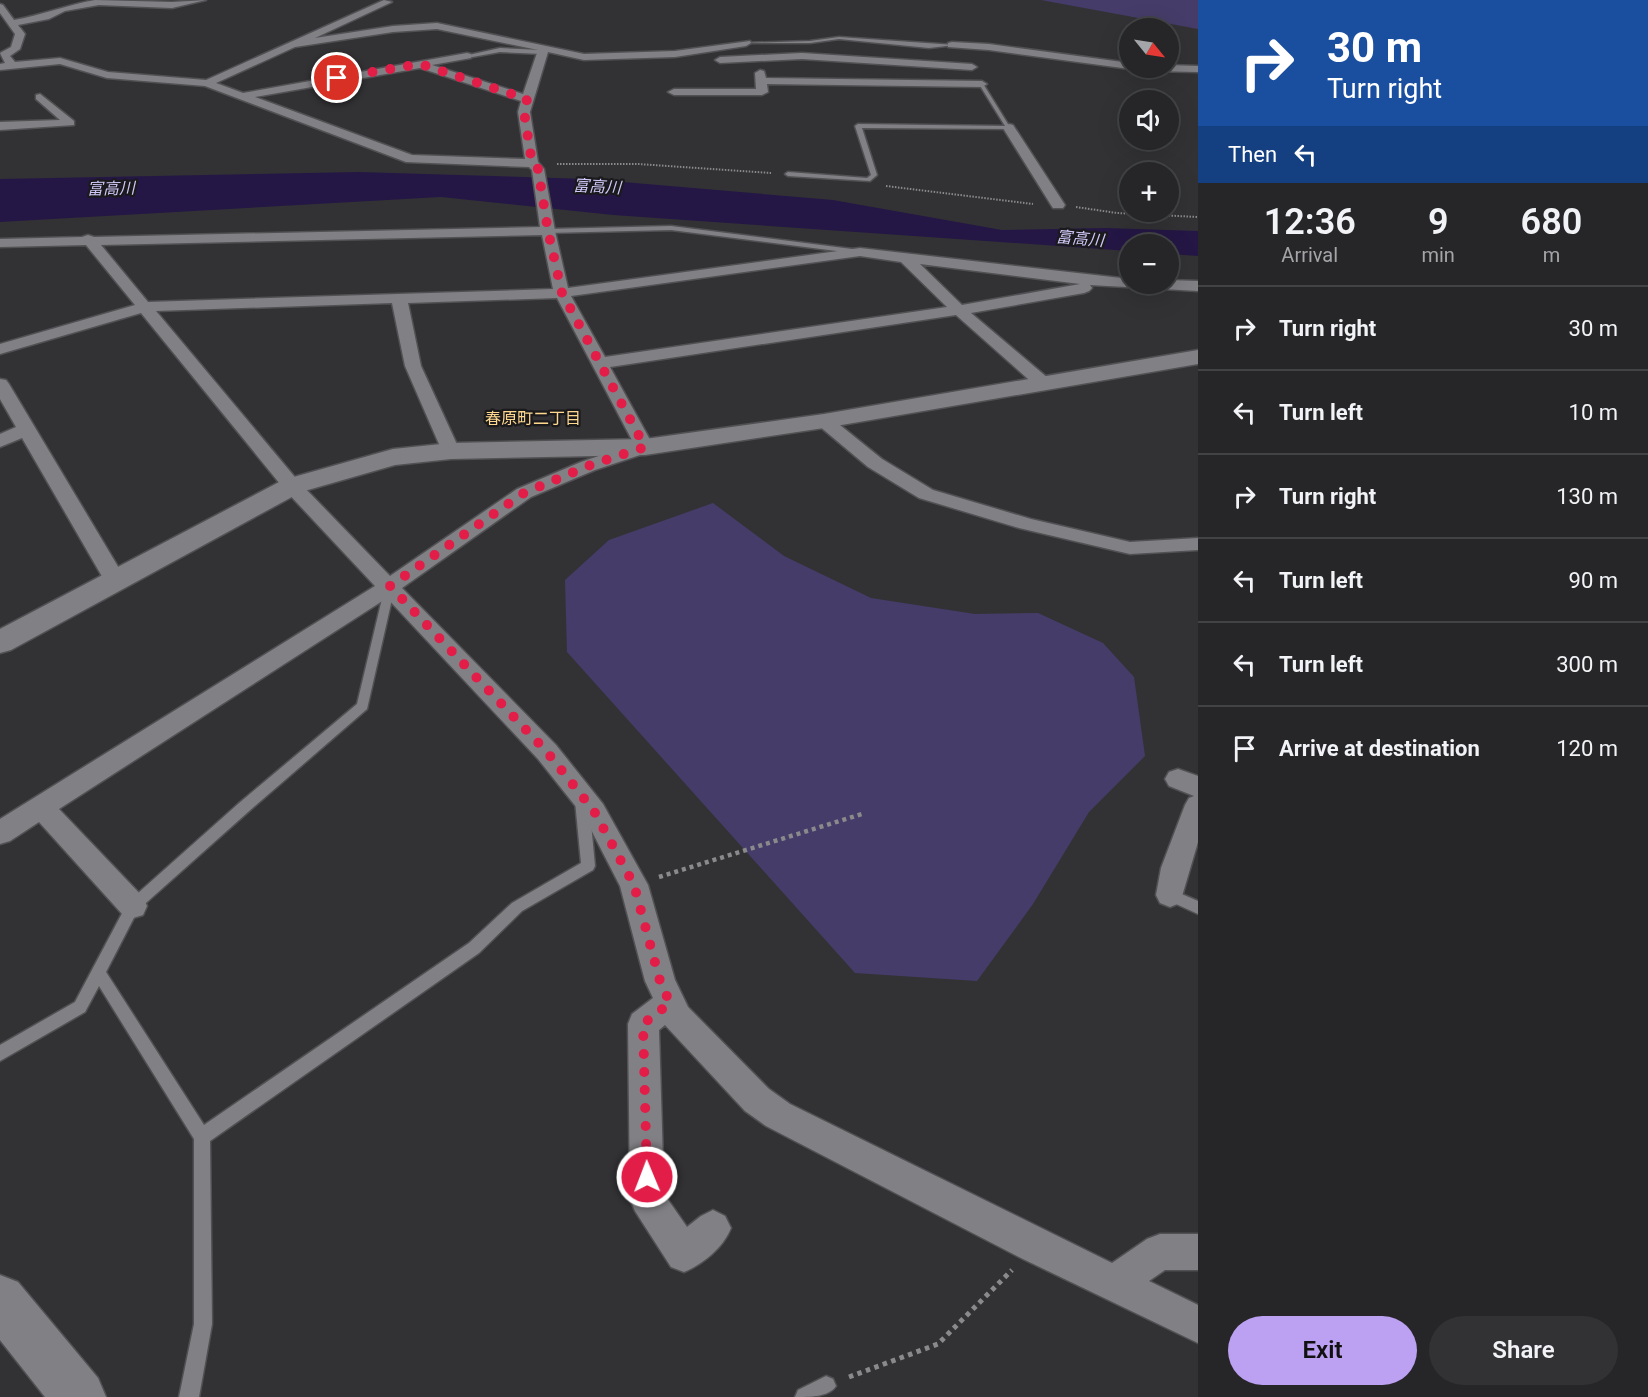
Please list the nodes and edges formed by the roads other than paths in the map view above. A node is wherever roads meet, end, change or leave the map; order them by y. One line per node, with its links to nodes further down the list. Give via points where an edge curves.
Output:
1 (400, 0): 3 (lane)
2 (197, 1): 5 (street, via 172,5 99,2)
3 (387, 3): 7 (street)
4 (0, 7): 5 (street)
5 (14, 23): 17 (street, via 20,34 15,49 4,55)
6 (746, 43): 8 (lane, via 839,38); 9 (street, via 641,57 584,57)
7 (290, 45): 9 (street, via 437,26); 23 (street)
8 (952, 45): 16 (street); 18 (street)
9 (543, 50): 10 (lane, via 500,50); 29 (street, via 543,66)
10 (467, 56): 13 (street)
11 (757, 60): 12 (street); 18 (street, via 802,56); 22 (street)
12 (713, 61)
13 (420, 64): 21 (street, via 381,66); 29 (street)
14 (693, 64): 15 (street)
15 (572, 65)
16 (1119, 65)
17 (6, 66): 23 (street, via 60,61 107,75)
18 (972, 68): 24 (street)
19 (1179, 69): 20 (street)
20 (1198, 69)
21 (350, 76): 25 (street, via 365,81); 27 (street)
22 (762, 81): 24 (street); 26 (street, via 762,92)
23 (207, 83): 27 (street)
24 (982, 84): 33 (lane)
25 (332, 92)
26 (674, 92)
27 (242, 96): 31 (street)
28 (40, 97): 32 (street, via 70,123)
29 (527, 99): 34 (street, via 524,112)
30 (299, 102): 31 (street)
31 (277, 109): 34 (street, via 410,159)
32 (0, 126)
33 (1009, 128): 35 (lane, via 858,126 874,175 868,180); 36 (street)
34 (535, 166): 37 (street)
35 (788, 174)
36 (1058, 205)
37 (548, 227): 38 (street); 40 (lane, via 671,228); 44 (street)
38 (88, 239): 39 (street); 46 (street)
39 (0, 243)
40 (860, 252): 41 (street); 44 (street)
41 (906, 258): 42 (street); 47 (street)
42 (1108, 283): 43 (street); 47 (street)
43 (1198, 286)
44 (562, 293): 45 (street); 50 (street)
45 (399, 298): 46 (street); 57 (street, via 413,366)
46 (146, 307): 48 (street); 58 (street)
47 (960, 310): 50 (street); 51 (street)
48 (0, 349)
49 (1198, 357): 51 (street)
50 (600, 363): 56 (street)
51 (1043, 383): 53 (street)
52 (0, 384): 54 (street)
53 (824, 421): 56 (street); 59 (street, via 875,463 926,494 1026,524 1130,548)
54 (26, 429): 55 (street); 60 (street)
55 (0, 441)
56 (645, 447): 57 (street); 61 (street, via 524,493)
57 (451, 451): 58 (street, via 393,457)
58 (292, 486): 60 (street); 61 (street)
59 (1198, 544)
60 (115, 580): 62 (street)
61 (390, 586): 63 (street, via 547,752); 65 (street); 68 (lane, via 363,706)
62 (0, 642)
63 (581, 794): 71 (street, via 634,885 660,981); 73 (lane, via 588,866 517,907 474,948)
64 (1198, 805): 67 (street, via 1175,868)
65 (41, 807): 66 (street); 68 (street)
66 (0, 833)
67 (1170, 894): 69 (lane)
68 (133, 906): 70 (lane)
69 (1198, 908)
70 (98, 972): 72 (lane, via 80,1007); 73 (lane)
71 (670, 1003): 74 (street, via 643,1024 647,1199 684,1254); 76 (street, via 684,1025 757,1100 778,1115)
72 (0, 1054)
73 (202, 1137): 81 (lane, via 203,1324)
74 (713, 1228)
75 (1198, 1252): 76 (street, via 1160,1252)
76 (1115, 1283): 78 (street)
77 (0, 1301): 80 (street)
78 (1198, 1324)
79 (826, 1386): 82 (lane)
80 (79, 1397)
81 (189, 1397)
82 (805, 1397)

